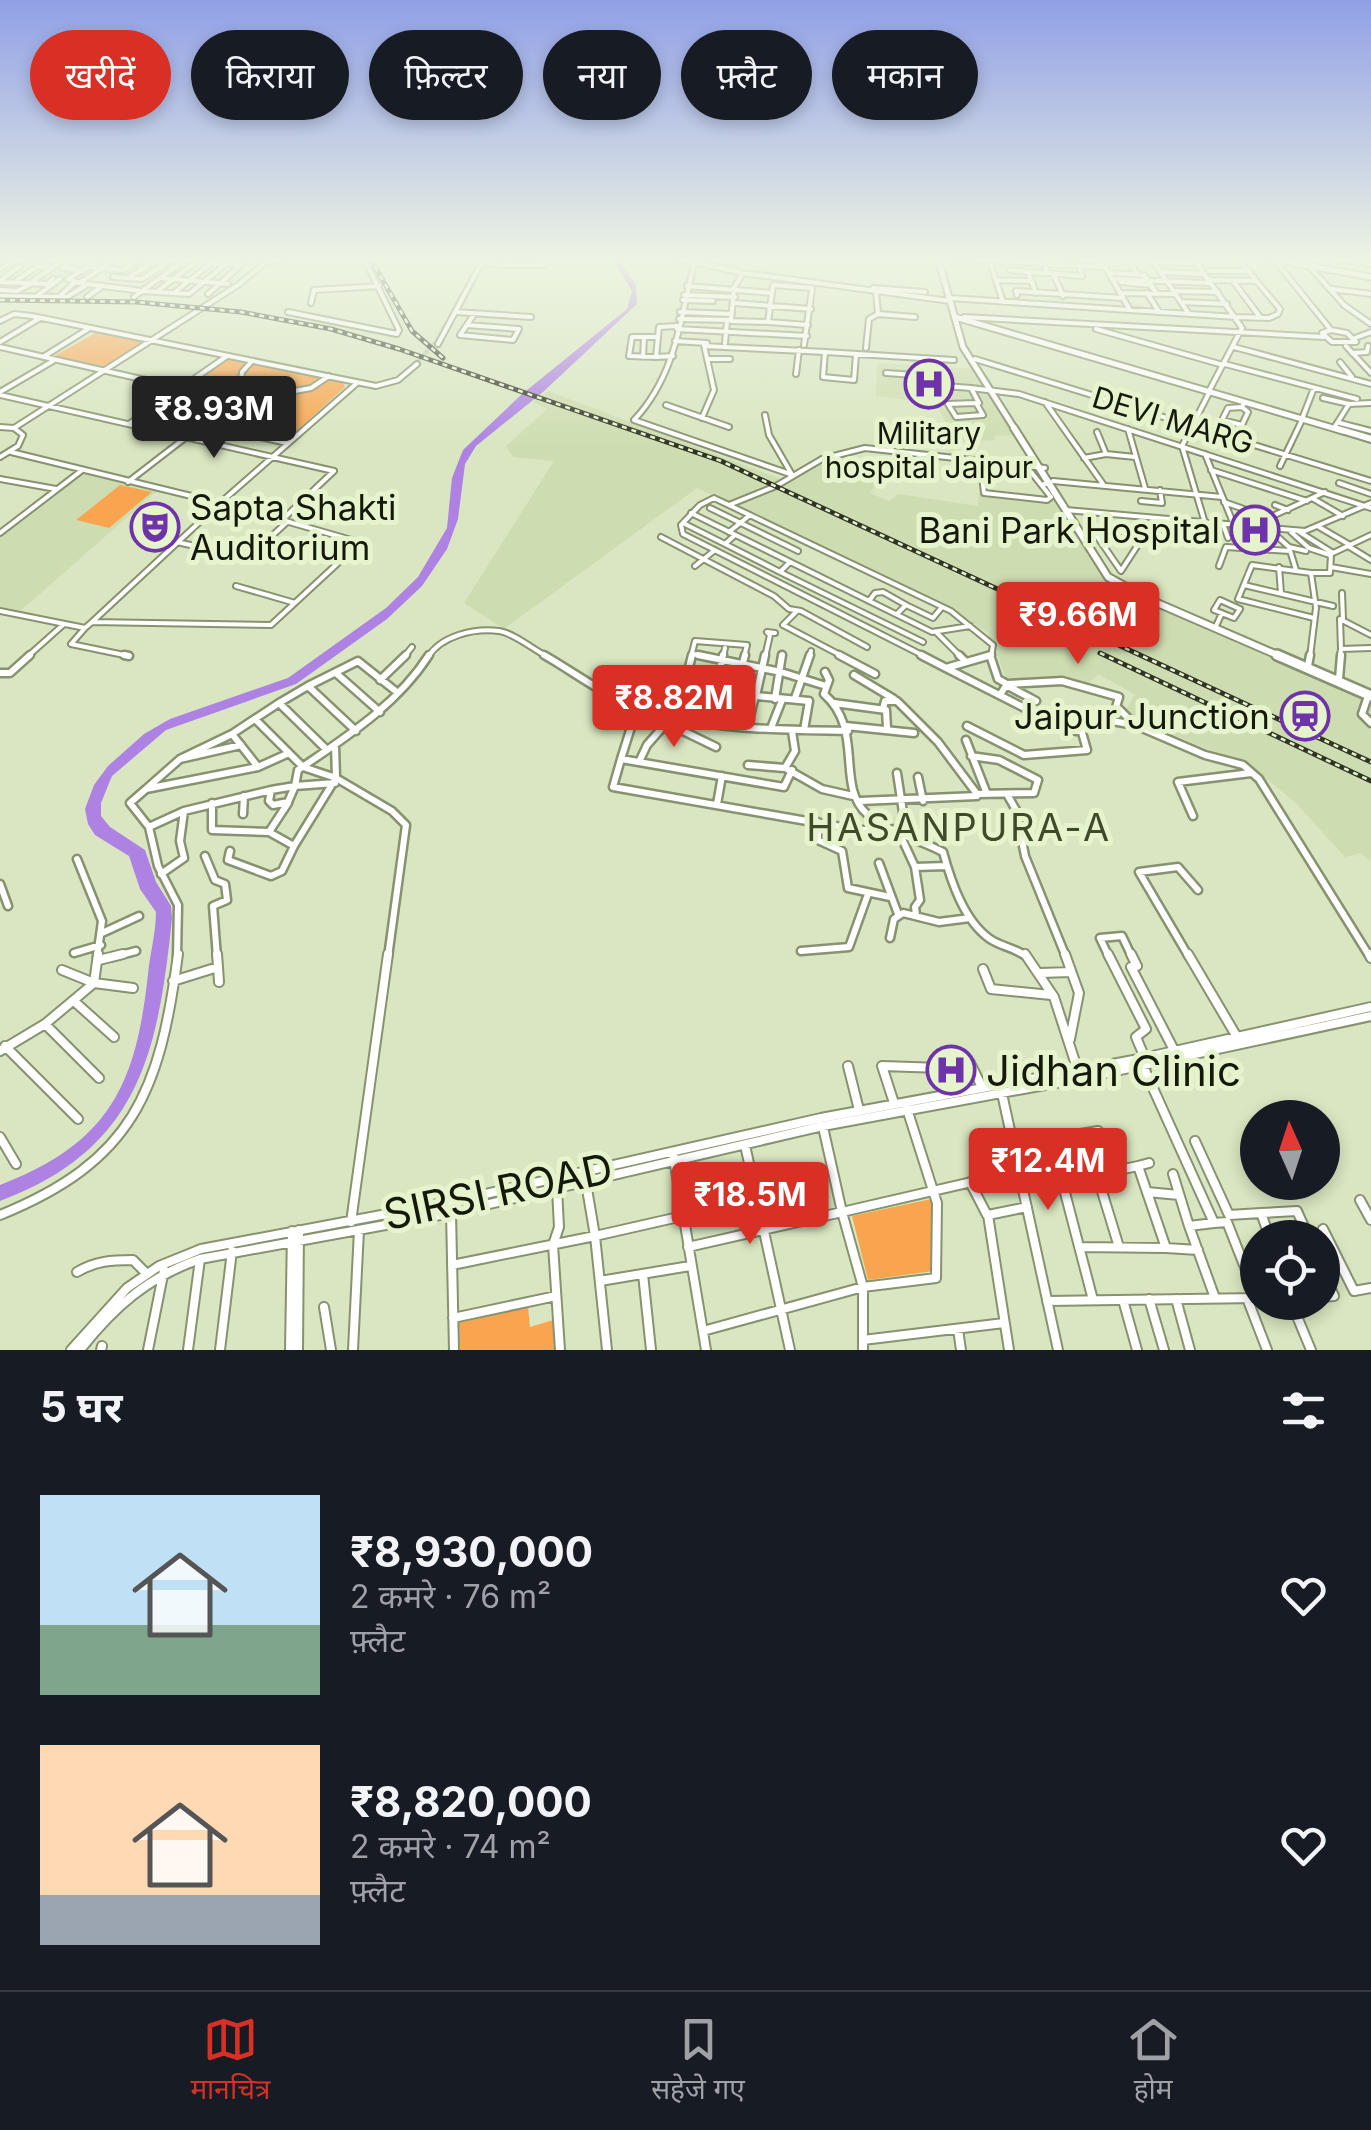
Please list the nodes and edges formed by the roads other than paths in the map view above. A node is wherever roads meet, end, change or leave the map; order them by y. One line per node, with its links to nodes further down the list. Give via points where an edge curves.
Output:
1 (35, 321): 39 (street)
2 (59, 321): 22 (street)
3 (182, 321): 34 (street)
4 (333, 321): 5 (street, via 397,334)
5 (395, 321)
6 (450, 321): 36 (street)
7 (470, 321): 18 (street)
8 (678, 321): 19 (street)
9 (728, 321): 16 (street); 19 (street); 25 (street)
10 (809, 321): 20 (street)
11 (869, 321): 44 (street)
12 (955, 321): 23 (main road)
13 (968, 321): 17 (main road)
14 (1237, 321): 28 (street)
15 (1324, 321): 24 (street)
16 (766, 322): 20 (street); 27 (street)
17 (971, 322): 21 (street); 23 (main road); 78 (main road)
18 (467, 325): 18 (street, via 460,335 512,339 520,330)
19 (677, 325): 25 (street); 31 (street, via 659,327); 35 (street)
20 (808, 325): 29 (street)
21 (1083, 326): 28 (street); 63 (street)
22 (91, 328): 34 (street); 52 (street)
23 (958, 330): 55 (main road)
24 (1331, 330): 32 (street); 33 (street)
25 (726, 332): 27 (street); 38 (street)
26 (1371, 332): 33 (street)
27 (762, 334): 29 (street); 40 (street)
28 (1242, 334): 32 (street); 42 (street)
29 (807, 336): 43 (street)
30 (644, 337): 31 (street); 50 (street); 50 (street, via 632,337 629,356)
31 (658, 337): 53 (street)
32 (1324, 337): 41 (street)
33 (1354, 338): 41 (street)
34 (153, 340): 48 (street); 64 (street)
35 (675, 341): 37 (street); 51 (street)
36 (436, 344)
37 (703, 344): 38 (street); 43 (street); 56 (street)
38 (725, 344): 40 (street)
39 (0, 345): 52 (street)
40 (761, 345): 43 (street)
41 (1344, 345): 47 (street)
42 (1234, 347): 63 (street); 70 (street)
43 (799, 348): 46 (street); 67 (street)
44 (866, 348)
45 (1369, 350): 47 (street)
46 (825, 352): 49 (street); 49 (street, via 823,377 854,380)
47 (1352, 353): 66 (street)
48 (228, 355): 58 (street); 74 (street)
49 (856, 355): 54 (street)
50 (643, 356): 53 (street)
51 (672, 356): 53 (street); 120 (street, via 654,400 634,420)
52 (43, 357): 57 (street)
53 (656, 357)
54 (900, 358): 60 (street); 68 (street)
55 (973, 358): 77 (main road); 101 (street, DEVI MARG)
56 (707, 359): 59 (street); 96 (street, via 714,390)
57 (55, 360): 64 (street); 80 (street)
58 (253, 360): 69 (street); 71 (street)
59 (730, 360)
60 (954, 360)
61 (1340, 362): 70 (street)
62 (416, 364): 72 (street, via 398,380)
63 (1224, 364): 76 (street); 78 (street)
64 (105, 371): 74 (street); 89 (street)
65 (886, 373): 68 (street)
66 (1371, 373)
67 (796, 374)
68 (908, 374): 75 (street)
69 (330, 376): 72 (street); 82 (street)
70 (1354, 379): 73 (street)
71 (241, 380): 79 (street); 95 (street, via 232,390 202,397 191,414)
72 (358, 382): 110 (street)
73 (1371, 384)
74 (181, 388): 93 (street)
75 (971, 388): 77 (street); 86 (street)
76 (1314, 388): 84 (street); 97 (street)
77 (992, 390): 85 (street); 123 (main road)
78 (1209, 392): 91 (main road); 97 (main road); 101 (street)
79 (250, 393)
80 (0, 394): 89 (street)
81 (267, 396): 82 (street)
82 (285, 396): 107 (street, via 282,418 255,428)
83 (1322, 398): 88 (street)
84 (1357, 399)
85 (1045, 402): 105 (street); 121 (street)
86 (976, 403): 86 (street, via 967,402 948,404 956,418 984,415)
87 (1371, 403): 88 (street)
88 (1349, 404): 100 (street)
89 (50, 405): 99 (street); 104 (street)
90 (666, 405): 96 (street)
91 (1243, 406): 91 (street, via 1248,412 1242,425 1222,420 1228,408); 92 (main road)
92 (1255, 406): 97 (main road); 98 (street)
93 (146, 412): 95 (street); 99 (street)
94 (765, 415): 126 (street)
95 (176, 418): 107 (street, via 204,432)
96 (702, 418): 103 (street)
97 (1302, 420): 100 (main road); 108 (main road); 116 (street)
98 (1248, 422)
99 (128, 425): 109 (street)
100 (1337, 425): 108 (main road)
101 (1191, 426): 111 (street); 116 (street, DEVI MARG)
102 (0, 427): 104 (street)
103 (729, 427)
104 (14, 428): 112 (street, via 23,435)
105 (1128, 429): 111 (street); 119 (street)
106 (1097, 432): 114 (street)
107 (255, 435): 110 (street)
108 (1371, 437)
109 (186, 438): 118 (street); 129 (street)
110 (287, 443): 118 (street)
111 (1182, 446): 115 (street); 137 (street)
112 (11, 452): 117 (street); 124 (street)
113 (741, 452): 120 (street)
114 (1106, 454): 119 (street); 121 (street)
115 (1204, 454): 125 (street); 136 (street)
116 (1286, 455): 122 (street); 128 (street, DEVI MARG)
117 (0, 457)
118 (272, 457): 142 (street); 153 (street, via 334,470)
119 (1136, 457): 134 (street)
120 (737, 458): 126 (street)
121 (1084, 458): 132 (street)
122 (1280, 466)
123 (1043, 468): 126 (street, via 865,448); 130 (main road)
124 (82, 470): 129 (street); 133 (street)
125 (1211, 470): 139 (street); 140 (street)
126 (789, 473): 143 (street)
127 (0, 479): 133 (street)
128 (1371, 481)
129 (128, 482): 142 (street)
130 (1049, 483): 130 (street, via 1034,472 980,467 984,493 1042,501 1051,497); 132 (street); 147 (main road)
131 (1339, 483): 138 (street)
132 (1103, 484): 134 (street)
133 (58, 489): 164 (street)
134 (1145, 489): 135 (street)
135 (1160, 490): 137 (street); 141 (street, via 1162,503)
136 (1326, 492): 140 (street); 144 (street)
137 (1196, 494): 139 (street); 156 (street)
138 (1371, 494)
139 (1223, 500): 152 (street); 158 (street)
140 (1310, 500): 148 (street); 151 (street)
141 (1142, 501)
142 (220, 503): 153 (street); 173 (street)
143 (730, 505): 149 (street, via 714,498); 150 (street)
144 (1370, 505): 151 (street)
145 (1276, 506): 148 (street)
146 (710, 508): 155 (street)
147 (1069, 510): 156 (street); 167 (main road)
148 (1288, 510): 152 (street)
149 (691, 513): 154 (street); 165 (street)
150 (750, 516): 155 (street); 174 (street)
151 (1342, 516): 160 (street)
152 (1269, 518): 159 (street)
153 (285, 521): 173 (street, via 248,558); 200 (street, via 355,542)
154 (682, 523): 175 (street); 178 (street, via 684,534)
155 (741, 523): 165 (street); 171 (street)
156 (1206, 523): 157 (street)
157 (1223, 524): 158 (street); 170 (street)
158 (1234, 526): 159 (street)
159 (1256, 527): 161 (street)
160 (1320, 527): 163 (street); 176 (street)
161 (1268, 528): 162 (street); 179 (street)
162 (1290, 530): 163 (street); 182 (street, via 1309,548)
163 (1297, 531): 182 (street)
164 (1, 532)
165 (732, 533): 175 (street); 177 (street)
166 (1146, 533): 167 (street, via 1092,528); 167 (street, via 1122,571); 172 (street)
167 (1088, 534): 216 (main road, via 1120,583); 256 (main road, via 1108,577 1126,589)
168 (1371, 535): 176 (street)
169 (660, 537): 183 (street)
170 (1228, 538)
171 (775, 540): 177 (street); 180 (street)
172 (1208, 540)
173 (177, 542): 213 (street)
174 (806, 542): 180 (street); 204 (street)
175 (725, 544): 191 (street)
176 (1349, 546): 182 (street); 184 (street)
177 (764, 549): 185 (street)
178 (715, 550): 183 (street); 201 (street)
179 (1290, 550): 181 (street); 187 (street, via 1226,547); 190 (street)
180 (798, 551): 185 (street)
181 (1306, 551)
182 (1332, 554): 189 (street)
183 (703, 559): 186 (street); 206 (street)
184 (1371, 560)
185 (789, 562): 191 (street); 199 (street)
186 (694, 566)
187 (1219, 566)
188 (1279, 567): 190 (street); 194 (street, via 1252,565); 196 (street)
189 (1331, 567): 192 (street, via 1327,574); 193 (street)
190 (1296, 570): 192 (street)
191 (780, 572): 221 (street)
192 (1309, 572): 198 (street)
193 (1371, 574)
194 (1244, 584): 196 (street); 211 (street, via 1238,600)
195 (236, 586): 200 (street)
196 (1281, 593): 198 (street)
197 (1342, 593): 212 (street)
198 (1316, 599): 203 (street); 211 (street)
199 (868, 601): 202 (street, via 880,592); 208 (street)
200 (295, 603): 213 (street, via 262,628)
201 (822, 604): 209 (street); 228 (street)
202 (906, 605): 208 (street); 210 (street)
203 (1333, 606)
204 (942, 608): 210 (street); 215 (street)
205 (0, 611): 214 (street)
206 (797, 612): 209 (street); 243 (street, via 783,625)
207 (1222, 614): 207 (street, via 1214,610 1220,600 1240,609 1234,618); 216 (street)
208 (897, 615): 219 (street)
209 (811, 616): 223 (street)
210 (933, 618): 219 (street)
211 (1314, 618): 236 (street)
212 (1344, 618): 220 (street); 226 (street)
213 (92, 622): 217 (street)
214 (64, 624): 217 (street); 242 (street)
215 (972, 625): 219 (street); 232 (street, via 993,644)
216 (1216, 626): 236 (main road)
217 (85, 628): 231 (street, via 71,644)
218 (775, 632): 237 (street, via 766,632)
219 (934, 632): 221 (street); 234 (street)
220 (1371, 635)
221 (924, 642): 228 (street)
222 (412, 647): 247 (street)
223 (867, 647)
224 (725, 648): 233 (street)
225 (1371, 648): 226 (street)
226 (1341, 649): 246 (street)
227 (811, 651): 245 (street)
228 (914, 652): 238 (street)
229 (693, 654): 233 (street); 235 (street, via 695,641 747,645); 249 (street)
230 (782, 654): 240 (street)
231 (129, 656)
232 (991, 658): 234 (street); 250 (street)
233 (724, 662): 235 (street); 253 (street)
234 (966, 663): 238 (street)
235 (743, 665): 237 (street); 255 (street)
236 (1308, 666): 246 (main road)
237 (762, 668): 240 (street); 258 (street)
238 (945, 668): 259 (street)
239 (340, 670): 247 (street, via 358,661); 251 (street); 270 (street)
240 (781, 672): 245 (street); 261 (street)
241 (825, 672): 252 (street)
242 (0, 674)
243 (876, 674)
244 (854, 676): 263 (street)
245 (799, 677): 252 (street); 260 (street)
246 (1339, 679): 256 (main road)
247 (380, 680): 254 (street)
248 (664, 681): 249 (street)
249 (686, 683): 253 (street); 271 (street)
250 (1007, 685): 259 (street); 264 (street); 267 (street, via 1062,681 1119,697)
251 (308, 686): 265 (street); 289 (street)
252 (826, 686): 266 (street, via 824,694)
253 (717, 690): 255 (street); 274 (street)
254 (398, 693): 262 (street, via 437,643 501,631); 270 (street)
255 (736, 694): 258 (street); 276 (street)
256 (1370, 694): 277 (street, via 1362,714)
257 (646, 696): 269 (street, via 666,699)
258 (756, 696): 261 (street); 280 (street)
259 (1000, 696): 286 (street, via 1064,728)
260 (796, 698): 261 (street); 287 (street, via 810,701)
261 (778, 699): 283 (street)
262 (623, 701): 269 (street); 272 (street)
263 (897, 701): 268 (street, via 885,701); 316 (street)
264 (1036, 702)
265 (279, 703): 273 (street); 296 (street)
266 (834, 703): 268 (street); 285 (street)
267 (1118, 708): 275 (street); 281 (street)
268 (883, 709): 284 (street)
269 (662, 711): 271 (street)
270 (380, 712): 289 (street)
271 (674, 716): 274 (street); 279 (street)
272 (616, 717)
273 (255, 719): 291 (street); 297 (street)
274 (709, 720): 276 (street)
275 (1112, 721): 281 (street); 286 (street)
276 (728, 722): 280 (street)
277 (1371, 722)
278 (632, 724): 301 (street)
279 (671, 724): 295 (street); 302 (street, via 654,731)
280 (748, 724): 283 (street)
281 (1135, 725): 309 (street)
282 (966, 726): 286 (street, via 1033,756 1088,750)
283 (771, 728): 288 (street)
284 (886, 728): 285 (street); 290 (street)
285 (847, 729): 287 (street); 319 (street)
286 (1081, 729)
287 (804, 730): 288 (street)
288 (792, 731): 306 (street, via 795,751)
289 (357, 732): 294 (street)
290 (914, 733)
291 (232, 734): 293 (street); 300 (street)
292 (966, 740): 298 (street)
293 (241, 745): 300 (street); 305 (street)
294 (336, 745): 296 (street); 312 (street)
295 (716, 747)
296 (327, 750): 304 (street)
297 (290, 753): 304 (street); 305 (street)
298 (972, 756): 307 (street, via 1003,759); 316 (street)
299 (1024, 758): 307 (street)
300 (180, 759): 314 (street)
301 (621, 760): 302 (street); 324 (street, via 613,786)
302 (642, 763): 310 (street)
303 (748, 764): 306 (street)
304 (303, 766): 312 (street); 313 (street)
305 (258, 767): 314 (street)
306 (788, 769): 310 (street, via 784,788); 319 (street, via 822,789)
307 (1026, 772): 318 (street, via 1038,780 1034,793)
308 (898, 773): 322 (street)
309 (1254, 773): 327 (street, via 1178,782); 356 (street)
310 (722, 776): 324 (street)
311 (918, 777): 320 (street)
312 (336, 781): 313 (street); 333 (street); 420 (street, via 390,808 406,825)
313 (296, 785): 315 (street); 321 (street)
314 (146, 789): 330 (street, via 130,803)
315 (272, 790): 317 (street); 321 (street, via 273,805)
316 (984, 794): 318 (street); 320 (street)
317 (244, 796): 323 (street); 326 (street)
318 (1008, 796): 361 (street)
319 (856, 798): 322 (street); 329 (street)
320 (923, 801): 322 (street)
321 (288, 802): 332 (street)
322 (901, 802): 331 (street)
323 (212, 803): 325 (street); 332 (street, via 212,830)
324 (717, 804): 328 (street)
325 (184, 810): 330 (street); 340 (street, via 184,858)
326 (243, 814)
327 (1193, 816)
328 (818, 822): 329 (street, via 858,830); 343 (street, via 818,840 842,851 846,885)
329 (878, 823): 331 (street)
330 (149, 827): 340 (street)
331 (901, 830): 338 (street, via 943,852); 339 (street)
332 (269, 832): 333 (street)
333 (294, 846): 334 (street, via 282,870 271,876 228,860)
334 (230, 851)
335 (204, 856): 358 (street, via 215,880 225,884 227,900 213,906)
336 (77, 859): 350 (street)
337 (879, 863): 344 (street)
338 (946, 866): 339 (street); 349 (street)
339 (915, 867): 348 (street)
340 (161, 874): 363 (street, via 178,903)
341 (0, 884): 345 (street)
342 (1198, 890): 374 (street, via 1178,867 1139,872)
343 (868, 894): 344 (street); 354 (street, via 849,947)
344 (890, 897): 346 (street)
345 (8, 906)
346 (898, 914): 348 (street); 351 (street)
347 (140, 916): 350 (street)
348 (916, 916): 349 (street, via 938,922)
349 (970, 918): 362 (street, via 994,942 1024,954)
350 (102, 933): 352 (street)
351 (890, 938)
352 (101, 945): 355 (street); 357 (street)
353 (136, 951): 357 (street)
354 (800, 951)
355 (74, 953)
356 (1371, 958)
357 (99, 960): 365 (street)
358 (218, 967): 363 (street); 364 (street)
359 (982, 969): 367 (street, via 991,989)
360 (62, 970): 365 (street)
361 (1071, 972): 362 (street); 373 (street, via 1080,999)
362 (1040, 974): 367 (street)
363 (174, 981): 413 (street, via 158,1064 115,1145 60,1190)
364 (219, 982)
365 (94, 983): 366 (street); 368 (street)
366 (132, 988)
367 (1052, 994): 373 (street)
368 (75, 1002): 371 (street); 372 (street)
369 (1371, 1007): 374 (street, SIRSI ROAD)
370 (1371, 1016): 374 (street, SIRSI ROAD)
371 (46, 1024): 375 (street); 380 (street)
372 (114, 1036)
373 (1069, 1042): 379 (street)
374 (1240, 1042): 376 (street, SIRSI ROAD); 377 (street, SIRSI ROAD)
375 (3, 1048): 385 (street)
376 (1174, 1050): 377 (street, SIRSI ROAD); 377 (street, via 1122,936 1100,938 1146,1029 1136,1037)
377 (1142, 1060): 379 (street, SIRSI ROAD); 382 (street, SIRSI ROAD); 421 (street)
378 (848, 1066): 384 (street)
379 (1078, 1071): 382 (street, SIRSI ROAD)
380 (99, 1078)
381 (981, 1086): 382 (street, SIRSI ROAD); 383 (street, SIRSI ROAD); 383 (street, via 970,1063 882,1066)
382 (1001, 1087): 383 (street, SIRSI ROAD); 392 (street)
383 (902, 1104): 384 (street, SIRSI ROAD); 386 (street, SIRSI ROAD); 404 (street)
384 (859, 1110): 386 (street, SIRSI ROAD)
385 (78, 1119)
386 (822, 1122): 389 (street, SIRSI ROAD); 410 (street)
387 (1098, 1132): 391 (street, via 1051,1139)
388 (0, 1137): 395 (street)
389 (744, 1141): 393 (street, SIRSI ROAD); 423 (street)
390 (1196, 1141): 416 (street)
391 (1053, 1148): 392 (street); 402 (street)
392 (1014, 1149): 397 (street)
393 (673, 1158): 400 (street, SIRSI ROAD); 408 (street, SIRSI ROAD); 415 (street)
394 (1149, 1163): 396 (street)
395 (16, 1164)
396 (1138, 1166): 398 (street); 405 (street)
397 (1019, 1170): 401 (street); 409 (street)
398 (1097, 1174): 402 (street); 430 (street)
399 (1172, 1174): 406 (street)
400 (586, 1182): 403 (street, SIRSI ROAD); 426 (street)
401 (970, 1182): 404 (street); 414 (street)
402 (1062, 1182): 429 (street)
403 (557, 1189): 411 (street, SIRSI ROAD); 427 (street, via 559,1226)
404 (932, 1191): 410 (street); 444 (street, via 936,1278)
405 (1146, 1192): 406 (street); 431 (street)
406 (1179, 1194): 422 (street)
407 (1360, 1200): 419 (street)
408 (450, 1202): 411 (street); 420 (street, SIRSI ROAD)
409 (1027, 1207): 414 (street); 453 (street)
410 (842, 1212): 423 (street); 444 (street)
411 (451, 1213): 424 (street, SIRSI ROAD); 438 (street)
412 (1260, 1214): 416 (street); 417 (street); 418 (street, via 1297,1212)
413 (0, 1215)
414 (988, 1215): 459 (street)
415 (683, 1216): 426 (street); 428 (street)
416 (1229, 1220): 421 (street); 434 (street)
417 (1262, 1220)
418 (1300, 1220)
419 (1371, 1220)
420 (350, 1222): 425 (street, SIRSI ROAD)
421 (1214, 1223): 422 (street)
422 (1189, 1226): 432 (street)
423 (765, 1228): 428 (street); 455 (street)
424 (359, 1230): 425 (street, SIRSI ROAD); 471 (street)
425 (295, 1236): 433 (street, SIRSI ROAD); 437 (street, SIRSI ROAD); 468 (street); 469 (street)
426 (595, 1236): 427 (street); 443 (street)
427 (552, 1245): 438 (street); 446 (street)
428 (688, 1247): 439 (street)
429 (1079, 1247): 430 (street); 451 (street)
430 (1118, 1247): 431 (street)
431 (1166, 1248): 432 (street)
432 (1198, 1250): 447 (street)
433 (232, 1251): 435 (street, SIRSI ROAD); 467 (street)
434 (1240, 1254)
435 (200, 1259): 437 (street, SIRSI ROAD); 466 (street)
436 (1340, 1263): 445 (street, via 1354,1291)
437 (165, 1265): 441 (street, SIRSI ROAD); 464 (street, SIRSI ROAD, via 132,1290); 465 (street)
438 (452, 1265): 456 (street)
439 (692, 1266): 442 (street); 461 (street)
440 (77, 1272): 441 (street, via 92,1262 133,1260)
441 (145, 1272): 463 (street, SIRSI ROAD)
442 (643, 1274): 443 (street); 475 (street)
443 (600, 1281): 474 (street)
444 (863, 1287): 455 (street); 462 (street)
445 (1371, 1288)
446 (556, 1296): 456 (street); 473 (street)
447 (1215, 1298): 448 (street); 450 (street)
448 (1240, 1298)
449 (1149, 1299): 450 (street); 452 (street); 482 (street)
450 (1176, 1299): 483 (street)
451 (1093, 1300): 452 (street); 453 (street)
452 (1123, 1300): 481 (street)
453 (1047, 1301): 480 (street)
454 (324, 1306): 470 (street)
455 (782, 1309): 461 (street); 477 (street)
456 (453, 1318): 472 (street)
457 (1260, 1320): 484 (street)
458 (1299, 1320): 485 (street)
459 (1005, 1323): 460 (street); 479 (street)
460 (958, 1329): 462 (street); 478 (street)
461 (703, 1332): 476 (street)
462 (864, 1345)
463 (71, 1350)
464 (80, 1350)
465 (148, 1350)
466 (188, 1350)
467 (220, 1350)
468 (290, 1350)
469 (298, 1350)
470 (331, 1350)
471 (353, 1350)
472 (454, 1350)
473 (560, 1350)
474 (607, 1350)
475 (651, 1350)
476 (706, 1350)
477 (790, 1350)
478 (960, 1350)
479 (1009, 1350)
480 (1058, 1350)
481 (1138, 1350)
482 (1164, 1350)
483 (1190, 1350)
484 (1267, 1350)
485 (1312, 1350)

